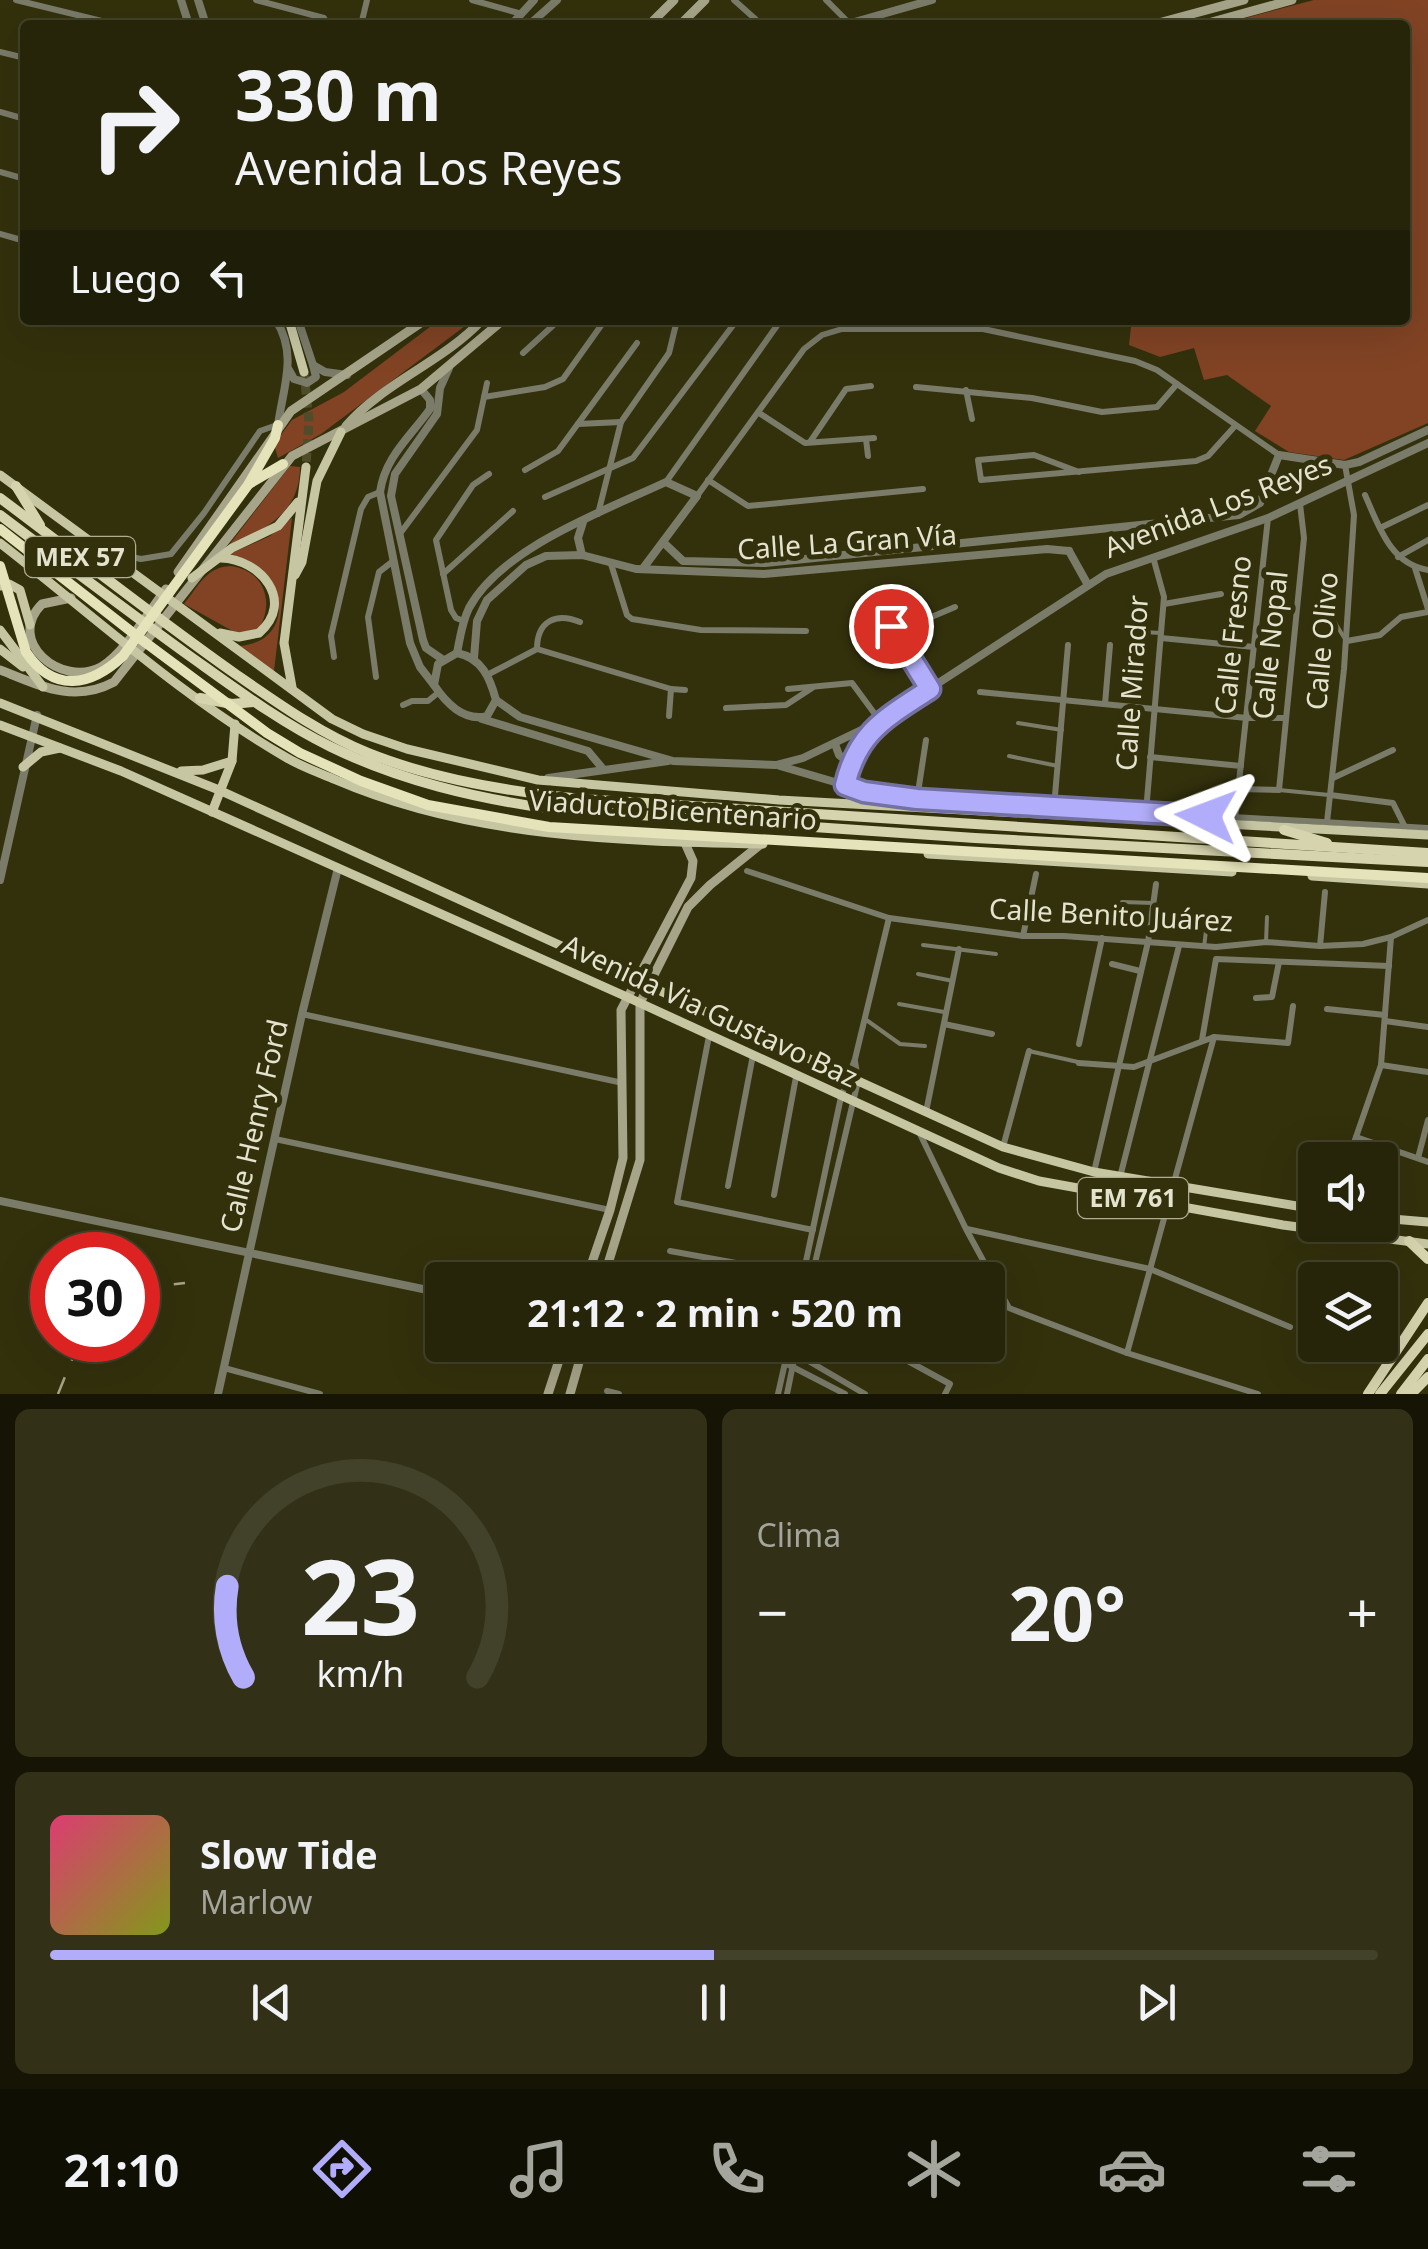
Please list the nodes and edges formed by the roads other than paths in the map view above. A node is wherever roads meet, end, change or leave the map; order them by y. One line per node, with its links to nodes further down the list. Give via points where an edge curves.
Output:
1 (16, 0): 16 (street)
2 (256, 0): 17 (street)
3 (472, 0): 15 (street)
4 (534, 0): 15 (street)
5 (557, 0): 19 (street)
6 (674, 0): 20 (main road)
7 (705, 0): 21 (main road)
8 (734, 0): 22 (street)
9 (826, 0): 23 (street)
10 (932, 0): 13 (street)
11 (1244, 0): 25 (main road)
12 (1292, 0): 14 (main road)
13 (916, 2): 24 (street)
14 (1259, 5): 26 (main road)
15 (522, 14): 18 (street)
16 (98, 20)
17 (325, 20)
18 (516, 20)
19 (535, 20)
20 (654, 20)
21 (685, 20)
22 (756, 20)
23 (843, 20)
24 (859, 20)
25 (1170, 20)
26 (1216, 20)
27 (279, 325): 42 (street, via 288,341)
28 (290, 325): 40 (main road)
29 (299, 325): 40 (street)
30 (418, 325): 43 (main road)
31 (476, 325): 59 (main road, via 366,405)
32 (498, 325): 41 (main road)
33 (554, 325): 39 (street)
34 (601, 325): 50 (street, via 562,379)
35 (675, 325): 54 (street, via 669,353)
36 (733, 325): 67 (street, via 641,451)
37 (777, 325): 74 (street)
38 (637, 343): 55 (street)
39 (524, 354)
40 (309, 368): 42 (street, via 316,377 307,383 294,380); 43 (street)
41 (449, 368): 48 (main road); 51 (street)
42 (289, 370): 56 (street)
43 (347, 376): 56 (main road)
44 (487, 383): 50 (street)
45 (1177, 384): 49 (street, via 1157,407 1102,412); 52 (street, via 1147,365 983,329 842,329 813,340); 57 (street)
46 (871, 386): 61 (street, via 846,390)
47 (916, 386): 49 (street)
48 (422, 390): 51 (street); 59 (main road)
49 (966, 390): 53 (street)
50 (484, 397): 97 (street, via 472,438)
51 (434, 398): 79 (street, via 394,452); 97 (street, via 432,424 395,474 391,496)
52 (758, 413): 61 (street); 72 (street)
53 (972, 418)
54 (622, 422): 55 (street); 67 (street)
55 (578, 424): 68 (street, via 554,455)
56 (278, 425): 75 (highway); 101 (street, via 260,431 171,554 141,558); 116 (main road)
57 (1235, 426): 62 (street); 69 (street, via 1196,461)
58 (1428, 430): 65 (street, Avenida Los Reyes)
59 (340, 432): 64 (main road); 115 (main road, via 318,481)
60 (1428, 442): 73 (street, Avenida Los Reyes)
61 (809, 443): 63 (street, via 870,438)
62 (1279, 455): 65 (street); 96 (street, Calle La Gran Vía, via 1265,494 1247,512)
63 (868, 456)
64 (283, 464): 75 (highway); 114 (main road)
65 (1344, 464): 73 (street, Calle Olivo)
66 (306, 467): 80 (main road)
67 (608, 468): 83 (street); 89 (street)
68 (526, 470)
69 (1079, 472): 69 (street, via 981,480 978,460 1034,455)
70 (0, 474): 76 (main road)
71 (489, 474): 113 (street, via 473,485 436,536)
72 (708, 480): 78 (street, via 748,506); 82 (street)
73 (1350, 480): 85 (street, Avenida Los Reyes); 135 (street, Calle Olivo)
74 (666, 482): 77 (street); 89 (street)
75 (248, 485): 116 (highway)
76 (16, 486): 95 (highway); 101 (main road)
77 (678, 488): 82 (street); 87 (street)
78 (923, 489)
79 (380, 492): 107 (street); 142 (street, via 360,509 331,636)
80 (302, 495): 105 (main road, via 278,526); 115 (main road)
81 (1365, 495): 93 (street)
82 (697, 496): 87 (street)
83 (545, 497)
84 (0, 498): 95 (highway, MEX 57)
85 (1300, 504): 91 (street, Avenida Los Reyes); 170 (street, Calle Nopal, via 1304,538)
86 (1428, 504): 93 (street)
87 (689, 508): 100 (street)
88 (513, 511): 113 (street)
89 (598, 514): 92 (street)
90 (0, 515): 161 (highway, MEX 57)
91 (1268, 518): 104 (street, Avenida Los Reyes); 138 (street, Calle Fresno)
92 (583, 522): 103 (street); 125 (street, via 514,558 478,593)
93 (1380, 528): 106 (street)
94 (0, 529): 218 (highway, Viaducto Bicentenario, via 267,733 328,767 428,805 578,829 1346,871)
95 (43, 530): 211 (highway, MEX 57, via 322,730 368,753 465,780 582,799)
96 (1076, 532): 100 (street, Calle La Gran Vía, via 764,564 683,560); 102 (street)
97 (399, 535): 144 (street, via 423,640)
98 (1428, 540): 106 (street)
99 (0, 543): 120 (main road)
100 (664, 543): 110 (street)
101 (105, 551): 131 (main road)
102 (1069, 551): 110 (street, Calle La Gran Vía, via 764,574); 117 (street)
103 (582, 555): 108 (street, Calle La Gran Vía); 143 (street, Calle La Gran Vía, via 535,560 496,591 477,621)
104 (1153, 557): 117 (street, Avenida Los Reyes); 121 (street, Calle Mirador)
105 (221, 558): 114 (main road); 131 (main road, via 260,572 273,606 259,633)
106 (1398, 558): 111 (street)
107 (392, 562): 148 (street, via 379,572 368,617); 151 (street, via 414,656)
108 (611, 564): 110 (street, Calle La Gran Vía); 130 (street, via 632,619 702,630)
109 (0, 566): 116 (highway, via 26,652 50,675 72,682 110,668)
110 (644, 567)
111 (1415, 568): 112 (street); 123 (street)
112 (1428, 570)
113 (442, 575): 125 (street, via 450,610)
114 (192, 578): 116 (main road)
115 (292, 582): 154 (main road, via 284,653)
116 (178, 584): 127 (main road, via 115,655 93,670 58,670 38,654); 149 (main road, via 114,682 86,692)
117 (1088, 585): 153 (street, Avenida Los Reyes)
118 (0, 586): 127 (main road, via 20,590)
119 (1221, 594): 121 (street)
120 (71, 598): 127 (main road, via 42,604); 158 (main road)
121 (1164, 604): 134 (street, Calle Mirador)
122 (955, 608): 132 (street)
123 (1428, 610): 135 (street, via 1401,617 1380,635)
124 (1332, 618): 135 (street)
125 (464, 620): 141 (street)
126 (580, 622): 140 (street, via 553,619 540,632)
127 (30, 625)
128 (858, 626): 132 (street, via 890,624)
129 (0, 630): 146 (main road)
130 (806, 631)
131 (214, 632): 154 (main road)
132 (896, 632): 153 (street)
133 (1142, 632): 134 (street)
134 (1161, 636): 138 (street); 166 (street, Calle Mirador)
135 (1346, 641): 193 (street, Calle Olivo)
136 (1110, 645): 163 (street)
137 (1068, 646): 160 (street)
138 (1254, 647): 169 (street, Calle Fresno)
139 (0, 649): 146 (main road)
140 (537, 649): 147 (street); 152 (street)
141 (457, 654): 143 (street); 144 (street)
142 (334, 658)
143 (474, 658): 147 (street)
144 (442, 659): 151 (street)
145 (0, 670): 149 (main road)
146 (30, 672): 149 (main road)
147 (487, 675): 159 (street)
148 (376, 676)
149 (43, 687)
150 (814, 688): 156 (street); 165 (street, via 786,705); 172 (street, via 856,685)
151 (436, 689): 164 (street, via 428,702); 171 (street, via 462,713)
152 (671, 689): 155 (street); 168 (street)
153 (930, 689): 172 (street, Avenida Los Reyes)
154 (293, 690): 194 (main road, via 363,734)
155 (685, 690)
156 (788, 690)
157 (980, 692): 160 (street)
158 (200, 698): 161 (highway); 174 (main road)
159 (496, 700): 171 (street); 185 (street, Avenida Los Reyes, via 520,717)
160 (1065, 700): 163 (street); 176 (street)
161 (253, 702): 213 (highway, MEX 57, via 390,772 499,802 975,838)
162 (0, 703): 167 (main road, Avenida Via Gustavo Baz)
163 (1105, 704): 166 (street)
164 (403, 705)
165 (726, 708)
166 (1154, 709): 169 (street); 183 (street, Calle Mirador)
167 (37, 715): 177 (street); 192 (main road, Avenida Via Gustavo Baz)
168 (669, 716)
169 (1247, 718): 170 (street); 189 (street, Calle Fresno)
170 (1285, 718): 198 (street, Calle Nopal)
171 (482, 719): 191 (street, via 588,751)
172 (880, 721): 179 (street, Avenida Los Reyes); 186 (street, Avenida Los Reyes)
173 (1018, 723): 176 (street)
174 (235, 724): 184 (main road); 209 (main road, via 290,760 378,798 542,834)
175 (0, 725): 177 (main road, Avenida Via Gustavo Baz)
176 (1062, 730): 188 (street)
177 (35, 736): 180 (main road, Avenida Via Gustavo Baz); 190 (street)
178 (926, 740): 200 (street)
179 (835, 744): 186 (street); 187 (street, Avenida Los Reyes)
180 (65, 748): 190 (main road, via 42,752); 202 (main road, Avenida Via Gustavo Baz)
181 (1393, 750): 193 (street)
182 (1009, 756): 188 (street)
183 (1150, 757): 189 (street); 203 (street, Calle Mirador)
184 (232, 760): 192 (main road); 197 (main road)
185 (672, 760): 187 (street, Avenida Los Reyes); 191 (street)
186 (850, 763): 195 (street, Avenida Los Reyes)
187 (776, 765): 195 (street)
188 (1058, 766): 201 (street)
189 (1241, 766): 196 (street, Calle Fresno)
190 (23, 767): 217 (street)
191 (603, 769): 194 (street)
192 (176, 771): 197 (main road, Avenida Via Gustavo Baz)
193 (1332, 778): 199 (street, Calle Olivo)
194 (538, 780): 207 (main road)
195 (845, 785): 200 (street)
196 (1238, 789): 198 (street); 204 (street, Calle Fresno)
197 (219, 790): 202 (main road); 243 (main road, Avenida Via Gustavo Baz)
198 (1279, 790): 199 (street)
199 (1330, 795): 205 (street, Calle Olivo); 206 (street, via 1393,803)
200 (917, 799): 201 (street)
201 (1054, 807): 203 (street)
202 (212, 812): 214 (main road, Avenida Via Gustavo Baz)
203 (1146, 812): 204 (street)
204 (1235, 818): 205 (street)
205 (1326, 822): 206 (street)
206 (1405, 827): 208 (street)
207 (1284, 830): 208 (main road); 211 (highway)
208 (1428, 832)
209 (685, 843): 210 (main road); 243 (main road, via 694,861 691,878)
210 (762, 844): 218 (main road); 245 (main road, via 688,908)
211 (1342, 847): 212 (highway, MEX 57)
212 (1428, 852)
213 (1428, 862)
214 (338, 868): 246 (main road, Avenida Via Gustavo Baz); 253 (street, Calle Henry Ford)
215 (746, 871): 225 (street, Calle Benito Juárez)
216 (1036, 874): 227 (street)
217 (0, 880)
218 (1426, 881)
219 (1156, 884): 222 (street)
220 (1325, 892): 235 (street)
221 (1122, 902): 222 (street)
222 (1154, 903): 230 (street)
223 (1208, 915): 234 (street)
224 (1267, 917): 231 (street)
225 (889, 918): 227 (street, Calle Benito Juárez); 255 (street)
226 (1428, 920): 228 (street, Calle Benito Juárez)
227 (1023, 936): 229 (street, Calle Benito Juárez)
228 (1391, 937): 235 (street, Calle Benito Juárez); 240 (street)
229 (1102, 938): 230 (street, Calle Benito Juárez); 262 (street)
230 (1148, 942): 233 (street, Calle Benito Juárez); 241 (street)
231 (1266, 942): 234 (street, Calle Benito Juárez); 235 (street, Calle Benito Juárez)
232 (923, 945): 236 (street)
233 (1179, 946): 234 (street, Calle Benito Juárez); 267 (street)
234 (1204, 946)
235 (1320, 946)
236 (959, 949): 237 (street); 244 (street)
237 (996, 954)
238 (1279, 962): 240 (street); 247 (street, via 1272,998); 261 (street, via 1216,960)
239 (1112, 964): 241 (street)
240 (1389, 966): 254 (street)
241 (1140, 971): 270 (street)
242 (918, 974): 244 (street)
243 (636, 980): 245 (main road, Avenida Via Gustavo Baz); 246 (main road)
244 (953, 981): 252 (street)
245 (648, 985): 248 (main road); 272 (main road, Avenida Via Gustavo Baz)
246 (627, 996): 248 (main road, Avenida Via Gustavo Baz); 275 (main road, via 620,1016)
247 (1256, 998)
248 (640, 1003): 259 (main road, Avenida Via Gustavo Baz); 306 (main road, via 640,1160)
249 (900, 1004): 252 (street)
250 (1293, 1006): 260 (street, via 1288,1043)
251 (1327, 1009): 254 (street)
252 (946, 1012): 256 (street)
253 (302, 1014): 275 (street); 282 (street, Calle Henry Ford)
254 (1385, 1018): 257 (street); 269 (street)
255 (864, 1019): 263 (street, via 900,1044); 266 (street)
256 (944, 1024): 258 (street); 278 (street)
257 (1428, 1026)
258 (992, 1034)
259 (709, 1036): 265 (main road, Avenida Via Gustavo Baz); 299 (street, via 677,1202)
260 (1214, 1037): 261 (street); 289 (street)
261 (1202, 1040): 267 (street)
262 (1079, 1044)
263 (925, 1046)
264 (1030, 1051): 268 (street); 284 (street)
265 (753, 1056): 273 (main road, Avenida Via Gustavo Baz); 290 (street)
266 (855, 1060): 272 (street); 274 (street)
267 (1150, 1061): 270 (street); 288 (street)
268 (1079, 1062): 270 (street)
269 (1381, 1064): 271 (street); 281 (street)
270 (1119, 1068): 287 (street)
271 (1428, 1072)
272 (846, 1076): 274 (main road, Avenida Via Gustavo Baz); 276 (street)
273 (796, 1077): 276 (main road, Avenida Via Gustavo Baz); 291 (street)
274 (858, 1081): 277 (street); 278 (main road, Avenida Via Gustavo Baz / EM 761)
275 (623, 1082): 295 (main road, via 623,1158)
276 (841, 1096): 277 (main road, Avenida Via Gustavo Baz); 299 (street)
277 (852, 1102): 280 (main road, Avenida Via Gustavo Baz / EM 761); 309 (street)
278 (926, 1112): 284 (main road, Avenida Via Gustavo Baz / EM 761)
279 (1428, 1120): 285 (street)
280 (920, 1133): 293 (main road, Avenida Via Gustavo Baz / EM 761, via 1039,1181); 298 (street)
281 (1356, 1137): 283 (street); 285 (street)
282 (275, 1139): 295 (street); 303 (street, Calle Henry Ford)
283 (1354, 1142)
284 (1003, 1147): 287 (main road, Avenida Via Gustavo Baz / EM 761)
285 (1418, 1158): 286 (street)
286 (1428, 1162)
287 (1094, 1172): 288 (main road, Avenida Via Gustavo Baz / EM 761)
288 (1120, 1177): 289 (main road, Avenida Via Gustavo Baz / EM 761)
289 (1173, 1185): 293 (street); 294 (main road, Avenida Via Gustavo Baz / EM 761)
290 (728, 1186)
291 (774, 1195)
292 (0, 1201): 303 (street)
293 (1168, 1204): 300 (main road, Avenida Via Gustavo Baz / EM 761); 310 (street)
294 (1298, 1206)
295 (610, 1210): 305 (main road)
296 (1398, 1220): 297 (main road)
297 (1428, 1222)
298 (966, 1229): 310 (street); 315 (street, via 1008,1308)
299 (813, 1230): 308 (street)
300 (1409, 1241): 301 (main road, Avenida Via Gustavo Baz / EM 761); 304 (highway)
301 (1428, 1244)
302 (670, 1251): 307 (street)
303 (250, 1252): 311 (street); 323 (street, Calle Henry Ford)
304 (1428, 1259)
305 (592, 1262)
306 (609, 1262)
307 (725, 1262)
308 (808, 1262)
309 (809, 1262)
310 (1150, 1270): 313 (street); 315 (street)
311 (425, 1289)
312 (1428, 1303): 338 (highway)
313 (1290, 1327)
314 (1428, 1334): 339 (highway)
315 (1127, 1353): 337 (street)
316 (1428, 1358): 340 (highway)
317 (558, 1362): 329 (main road)
318 (579, 1362): 330 (main road)
319 (792, 1362): 324 (street)
320 (811, 1362): 335 (street)
321 (910, 1362): 336 (street, via 950,1384)
322 (785, 1363): 324 (street); 332 (street)
323 (224, 1368): 327 (street, Calle Henry Ford); 328 (street)
324 (793, 1368): 333 (street); 334 (street)
325 (1428, 1377): 341 (highway)
326 (607, 1391): 331 (street)
327 (218, 1394)
328 (320, 1394)
329 (548, 1394)
330 (570, 1394)
331 (619, 1394)
332 (778, 1394)
333 (787, 1394)
334 (844, 1394)
335 (865, 1394)
336 (945, 1394)
337 (1258, 1394)
338 (1368, 1394)
339 (1380, 1394)
340 (1401, 1394)
341 (1411, 1394)

